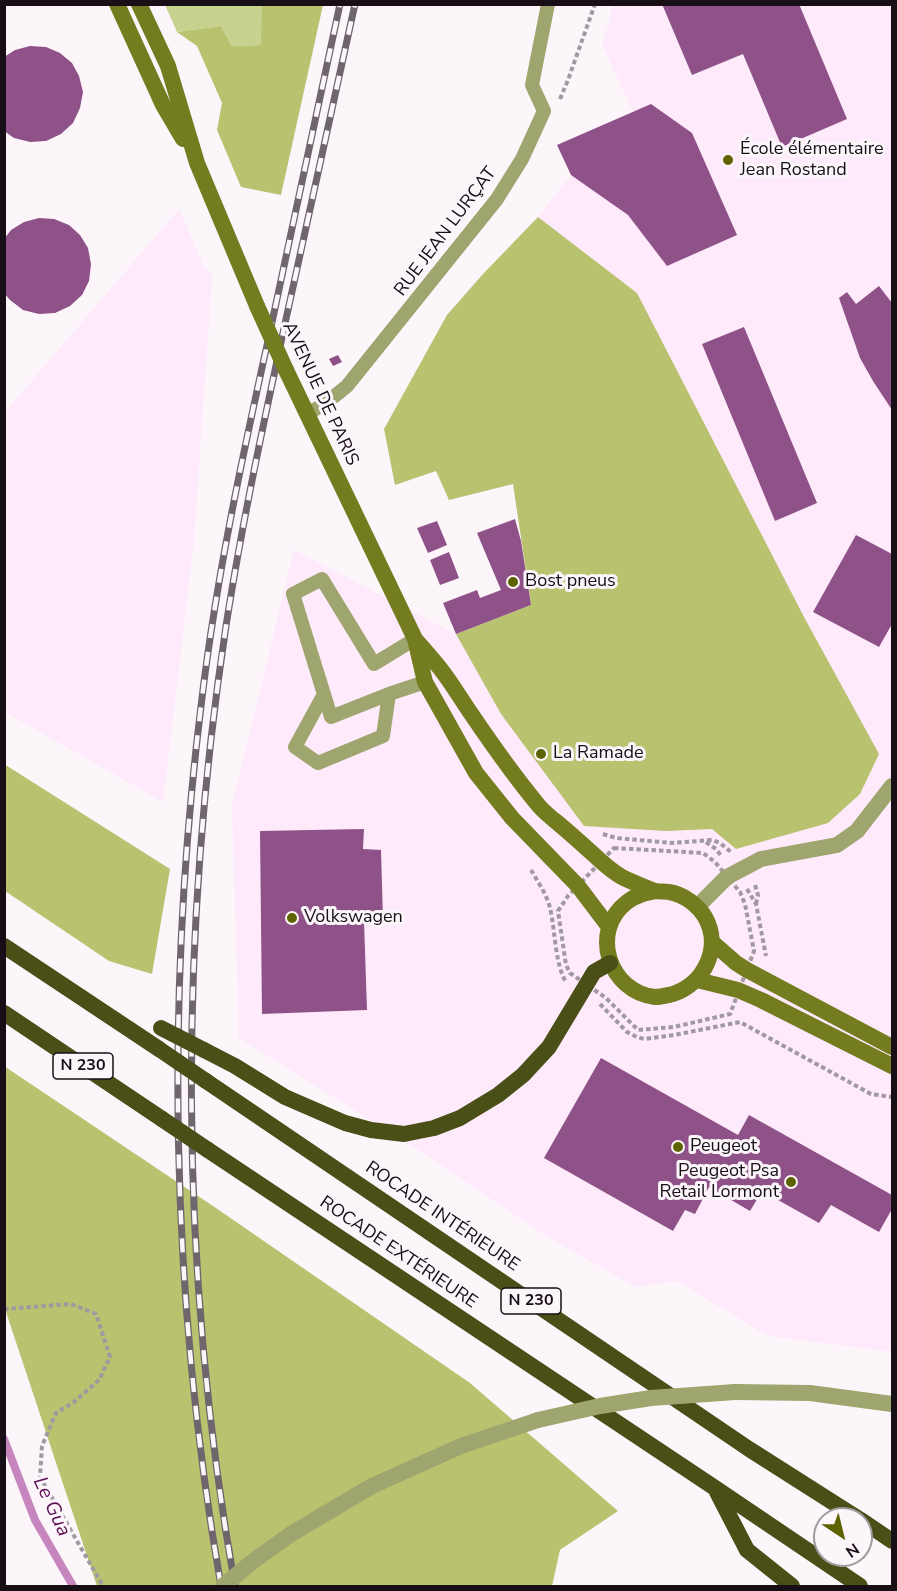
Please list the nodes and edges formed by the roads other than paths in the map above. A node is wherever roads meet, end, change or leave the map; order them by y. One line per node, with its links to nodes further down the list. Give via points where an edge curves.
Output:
1 (117, 4): 4 (main road, AVENUE DE PARIS, via 163,105)
2 (139, 4): 4 (main road, AVENUE DE PARIS, via 168,66)
3 (548, 4): 5 (lane, RUE JEAN LURÇAT, via 532,86 544,111 522,159 497,199 347,386)
4 (197, 163): 5 (main road, AVENUE DE PARIS, bridge)
5 (307, 414): 6 (main road, AVENUE DE PARIS)
6 (415, 639): 7 (main road); 8 (lane, via 374,664 322,579 292,594); 11 (main road, via 541,808 623,878)
7 (425, 682): 9 (lane); 13 (main road, via 487,788 578,886)
8 (324, 694): 9 (lane, via 331,717); 9 (lane, via 295,747 318,763 383,736)
9 (389, 694)
10 (892, 786): 12 (street, via 857,831 837,845 760,859 727,877)
11 (656, 891): 12 (main road, via 671,892); 13 (main road, via 627,902)
12 (697, 907): 14 (main road, via 705,917)
13 (609, 927): 16 (main road, via 606,945)
14 (712, 942): 17 (main road, via 705,969); 20 (main road, via 747,970)
15 (4, 946): 19 (highway, ROCADE INTÉRIEURE / N 230)
16 (610, 963): 17 (main road, via 632,989 657,997 682,991); 19 (highway, bridge, via 594,972 549,1047 523,1075 460,1118 404,1134 345,1123 285,1097 161,1028)
17 (697, 980): 21 (main road, via 761,1000)
18 (4, 1013): 23 (highway, ROCADE EXTÉRIEURE / N 230, bridge)
19 (127, 1029): 24 (highway, ROCADE INTÉRIEURE / N 230, bridge)
20 (892, 1047)
21 (892, 1066)
22 (892, 1407): 27 (street, bridge, via 810,1393 735,1392 651,1398 538,1420 461,1446 372,1486 291,1534)
23 (715, 1488): 28 (highway, via 747,1550); 29 (highway, ROCADE EXTÉRIEURE / N 230)
24 (840, 1507)
25 (873, 1529): 26 (highway, ROCADE INTÉRIEURE / N 230)
26 (892, 1541)
27 (223, 1587)
28 (792, 1587)
29 (860, 1587)

